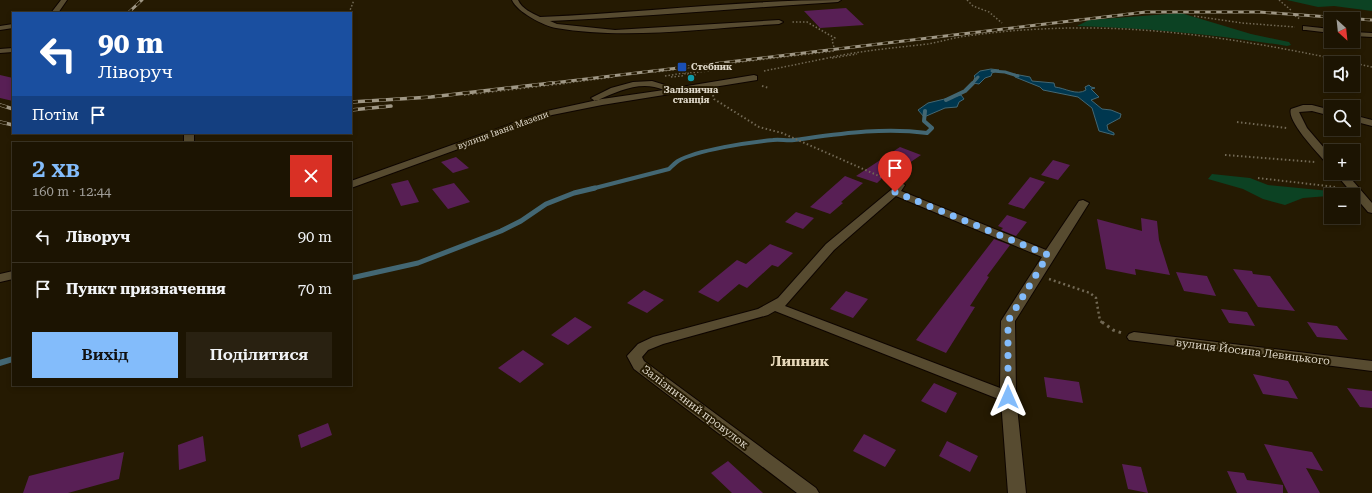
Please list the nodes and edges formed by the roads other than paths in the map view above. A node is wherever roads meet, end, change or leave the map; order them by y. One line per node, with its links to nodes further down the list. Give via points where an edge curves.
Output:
1 (64, 0): 4 (street)
2 (515, 0): 5 (street, via 517,5)
3 (838, 0): 5 (street)
4 (55, 12)
5 (538, 19): 6 (street, via 556,26 616,32)
6 (779, 22)
7 (12, 26): 8 (street)
8 (0, 28)
9 (1306, 28): 10 (street)
10 (1324, 31)
11 (1360, 34): 12 (street)
12 (1372, 35)
13 (12, 50): 14 (street)
14 (0, 51)
15 (756, 75): 21 (street, вулиця Івана Мазепи, via 578,106 530,118)
16 (1324, 111): 19 (street, via 1309,107 1294,111)
17 (1360, 120): 18 (street)
18 (1372, 123)
19 (1324, 153)
20 (1346, 180): 23 (street)
21 (352, 186)
22 (1082, 203): 24 (street)
23 (1372, 210)
24 (1048, 255): 27 (street, Залізничний провулок, via 897,189 830,247); 30 (street, via 1008,321)
25 (12, 275): 26 (street)
26 (0, 278)
27 (776, 307): 30 (street); 31 (street, Залізничний провулок, via 658,340 643,346 634,356 639,365)
28 (1134, 337): 29 (street, вулиця Йосипа Левицького)
29 (1372, 366)
30 (1008, 397): 32 (street)
31 (810, 493)
32 (1016, 493)

